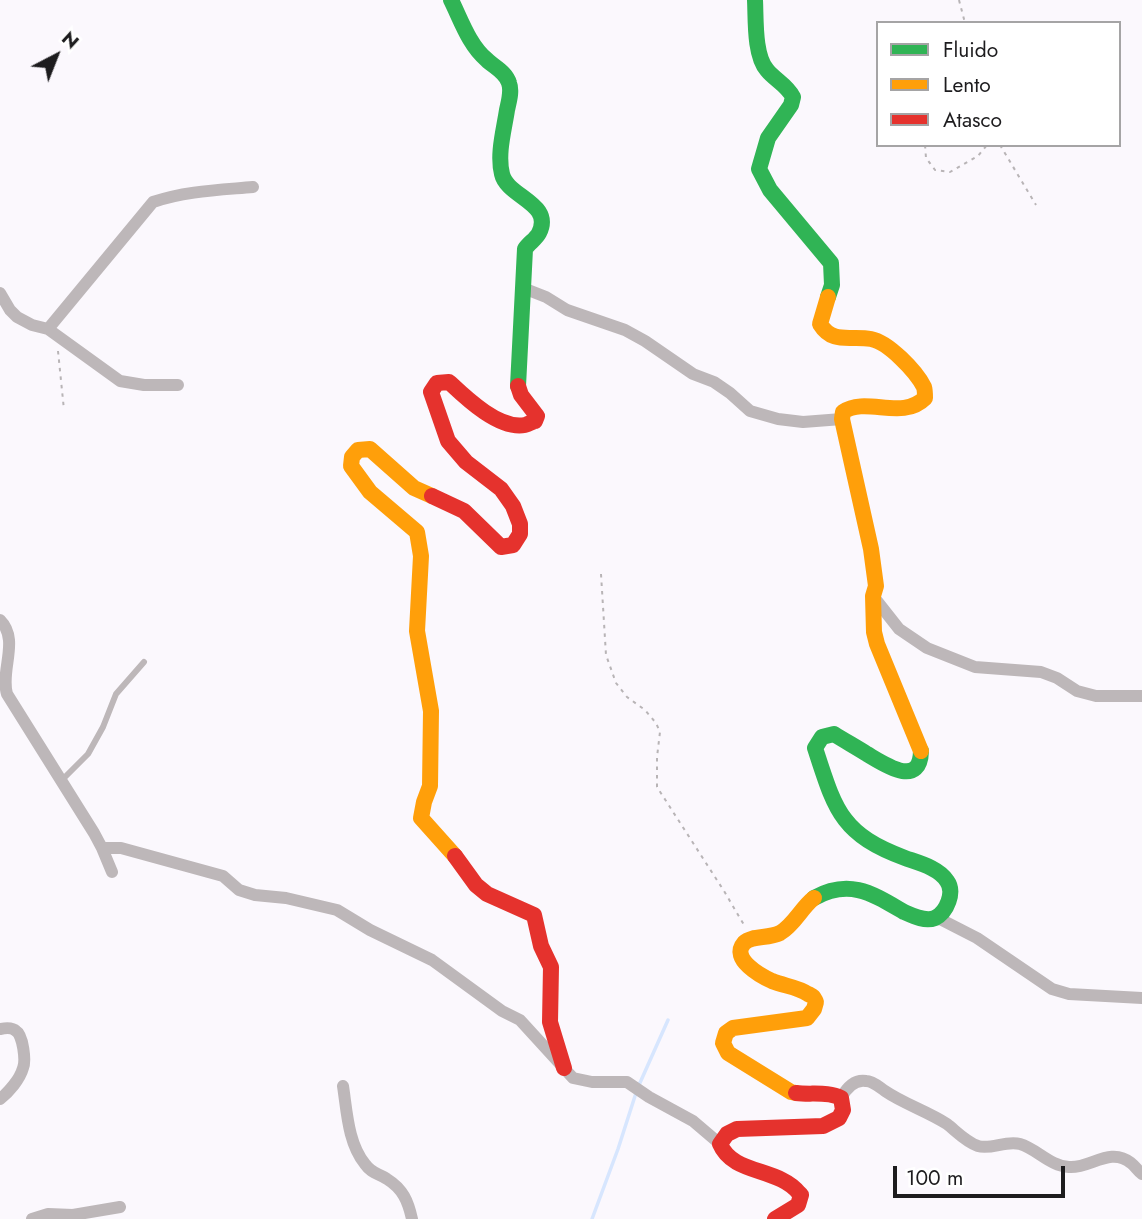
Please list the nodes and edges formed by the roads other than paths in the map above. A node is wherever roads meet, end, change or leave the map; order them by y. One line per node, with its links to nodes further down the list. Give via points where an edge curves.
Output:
1 (451, 0): 4 (street, via 471,41 509,82 500,162 503,179 539,212 542,223 525,249)
2 (755, 0): 8 (street, via 759,57 793,97 768,138 759,169 770,190 831,263 832,285 822,329 837,338 880,341 926,391 919,404 910,408 857,406 843,412)
3 (253, 187): 6 (street, via 153,202)
4 (523, 288): 8 (street, via 567,310 625,330 693,374 714,382 750,411 803,422); 19 (street, via 517,384 537,415 535,421 519,426 499,419 470,402 449,382 437,383 430,392 448,441 501,489 513,506 520,524 513,545 501,547 464,511 414,488 370,449 358,450 351,466 370,492 419,537 418,631 431,711 430,786 421,818 476,885 534,915 551,967 550,1022)
5 (0, 293): 6 (street, via 17,317)
6 (52, 332): 7 (street, via 120,381)
7 (178, 385)
8 (842, 419): 9 (street, via 871,548)
9 (873, 596): 12 (street, via 899,629 927,648 975,667 1041,672 1096,696); 16 (street, via 877,644 921,758 916,768 901,772 834,734 820,737 815,748 844,820 877,846 934,870 949,883 947,905)
10 (0, 620): 13 (street, via 9,640 6,694)
11 (144, 662): 13 (lane, via 116,694 88,754)
12 (1142, 696)
13 (61, 781): 14 (street)
14 (102, 848): 15 (street); 19 (street, via 121,848 223,876 239,890 254,895 337,910 432,960 520,1020)
15 (112, 872)
16 (936, 918): 17 (street, via 977,938 1052,989); 21 (street, via 921,919 857,890 830,891 813,898 781,932 751,939 742,946 744,962 772,981 810,993 815,1005 807,1018 733,1028 723,1043 729,1053 791,1092)
17 (1142, 998)
18 (0, 1029): 22 (street, via 10,1028 21,1036 24,1066)
19 (564, 1068): 23 (street, via 573,1078 627,1082 693,1121)
20 (343, 1086): 27 (street, via 351,1134 363,1162 402,1190)
21 (841, 1098): 23 (street, via 839,1118 823,1126 737,1129); 24 (street, via 849,1086 866,1081 944,1122 978,1146 1020,1144 1065,1167 1117,1157)
22 (0, 1100)
23 (720, 1144): 28 (street, via 734,1161 787,1181 801,1195 798,1205)
24 (1142, 1174)
25 (120, 1207): 26 (street)
26 (32, 1219)
27 (411, 1219)
28 (775, 1219)

